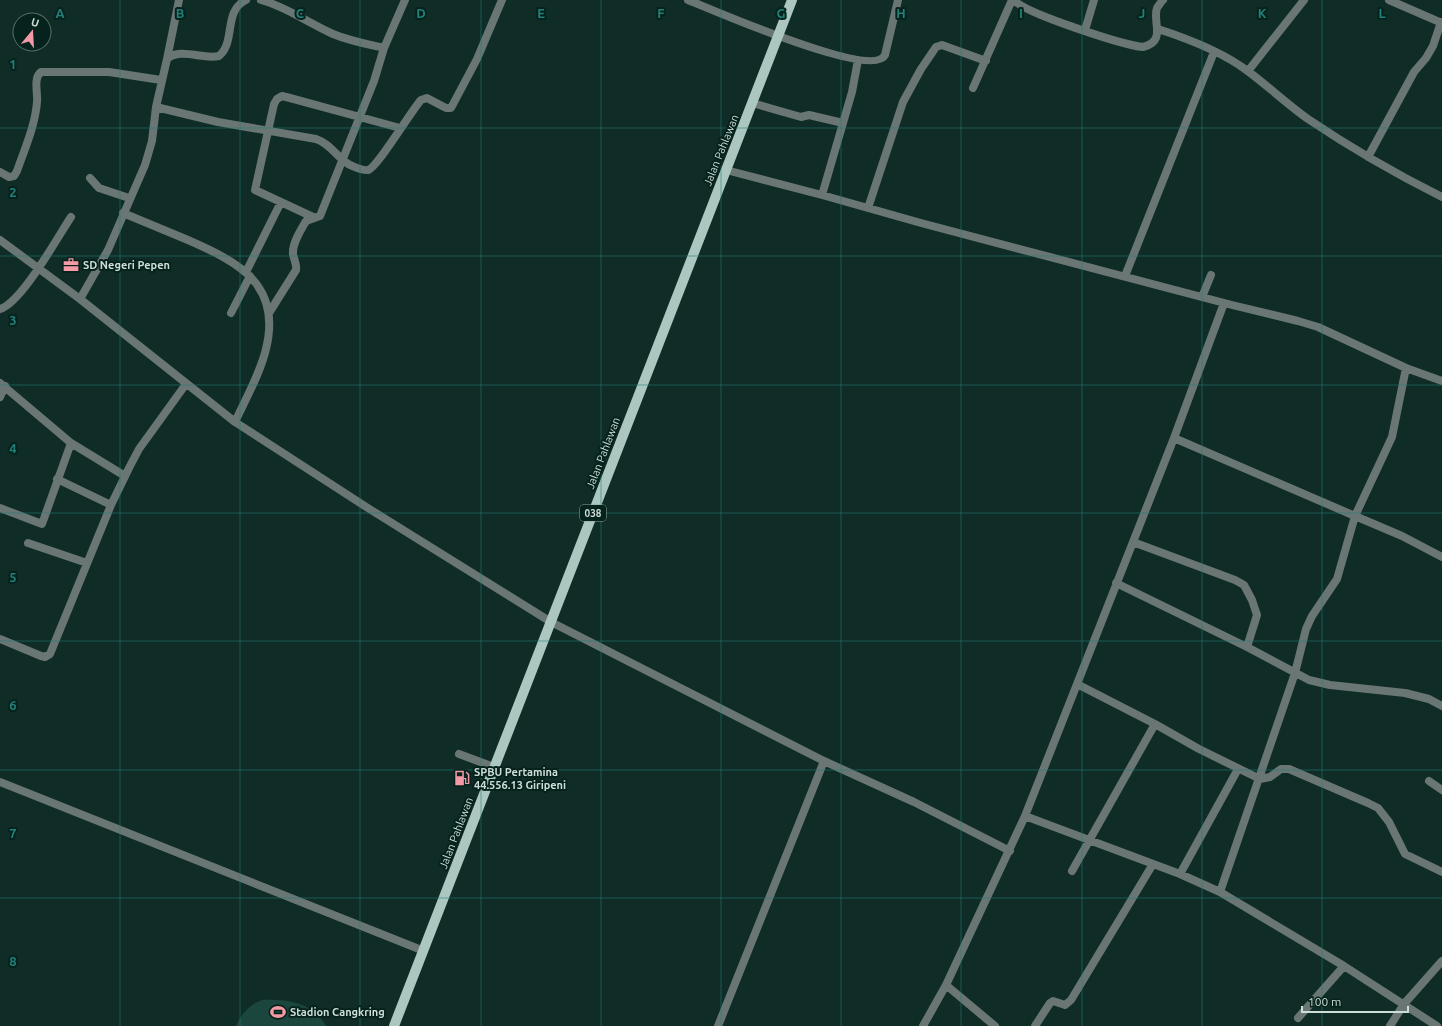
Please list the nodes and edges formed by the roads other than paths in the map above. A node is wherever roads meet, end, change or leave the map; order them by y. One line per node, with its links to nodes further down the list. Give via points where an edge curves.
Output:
1 (179, 0): 20 (street)
2 (246, 0): 20 (street, via 232,15 225,47 219,56 176,54)
3 (261, 0): 18 (street, via 292,12 333,34 361,44)
4 (405, 0): 18 (street)
5 (502, 0): 30 (street, via 477,58 451,108 424,98)
6 (688, 0): 17 (street)
7 (792, 0): 17 (main road, Jalan Pahlawan / 038)
8 (898, 0): 21 (street, via 884,58 877,61)
9 (1013, 0): 16 (street, via 1026,9); 22 (street)
10 (1094, 0): 16 (street)
11 (1304, 0): 23 (street)
12 (1389, 0): 14 (street)
13 (1161, 1): 15 (street, via 1157,9)
14 (1441, 22): 32 (street, via 1433,46 1414,72)
15 (1158, 29): 16 (street, via 1151,44 1143,47); 19 (street)
16 (1085, 30)
17 (779, 38): 21 (street); 26 (main road, Jalan Pahlawan / 038)
18 (384, 48): 28 (street)
19 (1214, 52): 23 (street); 49 (street)
20 (167, 60): 24 (street)
21 (858, 60): 29 (street)
22 (986, 61): 25 (street); 41 (street, via 942,45 936,47 921,68 903,102)
23 (1248, 71): 32 (street, via 1287,104)
24 (161, 80): 27 (street); 35 (street, via 109,72 41,72 36,79 37,101 33,125 17,171 14,176 9,177)
25 (973, 88)
26 (752, 103): 29 (street, via 801,117 809,115); 34 (main road, Jalan Pahlawan / 038)
27 (156, 107): 31 (street); 39 (street, via 147,159)
28 (360, 116): 30 (street); 31 (street, via 282,96 274,104); 33 (street)
29 (843, 123): 37 (street)
30 (400, 128): 33 (street, via 373,168 360,169)
31 (269, 131): 33 (street, via 320,141); 40 (street, via 255,190)
32 (1368, 157): 38 (street)
33 (343, 160): 44 (street, via 320,216)
34 (726, 170): 37 (street); 74 (main road, Jalan Pahlawan / 038)
35 (0, 172)
36 (90, 178): 39 (street, via 99,188)
37 (822, 195): 41 (street)
38 (1442, 197)
39 (129, 198): 42 (street)
40 (281, 202): 44 (street); 47 (street)
41 (868, 208): 49 (street)
42 (123, 213): 47 (street, via 224,256); 51 (street, via 108,250)
43 (71, 217): 46 (street)
44 (313, 217): 55 (street, via 306,221 295,244 293,254 296,270)
45 (0, 240): 46 (street)
46 (38, 269): 51 (street); 53 (street, via 9,305)
47 (248, 274): 54 (street); 55 (street, via 255,282)
48 (1211, 275): 50 (street)
49 (1125, 276): 50 (street)
50 (1202, 297): 52 (street)
51 (80, 300): 58 (street)
52 (1224, 303): 56 (street, via 1318,327); 62 (street)
53 (0, 309)
54 (231, 313)
55 (269, 313): 61 (street, via 266,348 260,368)
56 (1406, 368): 57 (street); 68 (street, via 1392,437)
57 (1442, 381)
58 (186, 384): 61 (street); 64 (street, via 139,449)
59 (3, 385): 60 (street); 63 (street)
60 (0, 397)
61 (235, 422): 74 (street)
62 (1174, 438): 68 (street); 69 (street)
63 (71, 444): 64 (street); 65 (street)
64 (125, 476): 66 (street)
65 (57, 480): 66 (street); 67 (street, via 42,524)
66 (110, 505): 72 (street)
67 (0, 508)
68 (1355, 516): 71 (street); 77 (street, via 1336,579 1306,629)
69 (1133, 542): 73 (street); 76 (street, via 1244,585 1257,615)
70 (28, 543): 72 (street)
71 (1442, 557)
72 (87, 563): 75 (street, via 48,655 41,656)
73 (1116, 583): 76 (street); 78 (street)
74 (551, 622): 82 (street); 83 (main road, Jalan Pahlawan / 038)
75 (0, 639)
76 (1247, 647): 77 (street)
77 (1295, 673): 79 (street, via 1319,683 1405,693 1429,699); 85 (street)
78 (1077, 684): 80 (street); 89 (street)
79 (1442, 706)
80 (1155, 724): 84 (street); 90 (street)
81 (459, 754): 83 (street)
82 (824, 761): 91 (street, via 914,802); 104 (street)
83 (494, 767): 97 (main road, Jalan Pahlawan / 038)
84 (1238, 769): 85 (street); 95 (street)
85 (1260, 779): 94 (street, via 1270,777 1281,769 1289,769 1378,808 1389,822 1405,854); 96 (street)
86 (1429, 781): 88 (street)
87 (0, 782): 97 (street)
88 (1442, 790)
89 (1025, 816): 90 (street); 91 (street)
90 (1088, 841): 92 (street); 93 (street)
91 (1010, 851): 100 (street)
92 (1153, 864): 95 (street); 107 (street, via 1071,1000 1064,1005 1053,1001 1050,1003)
93 (1072, 871)
94 (1442, 872)
95 (1180, 874): 96 (street)
96 (1220, 892): 99 (street)
97 (424, 951): 103 (main road, Jalan Pahlawan / 038)
98 (1442, 961): 101 (street)
99 (1344, 966): 101 (street); 102 (street)
100 (946, 985): 105 (street); 106 (street)
101 (1404, 1004): 108 (street); 109 (street)
102 (1298, 1018)
103 (394, 1026)
104 (718, 1026)
105 (923, 1026)
106 (995, 1026)
107 (1035, 1026)
108 (1390, 1026)
109 (1437, 1026)

